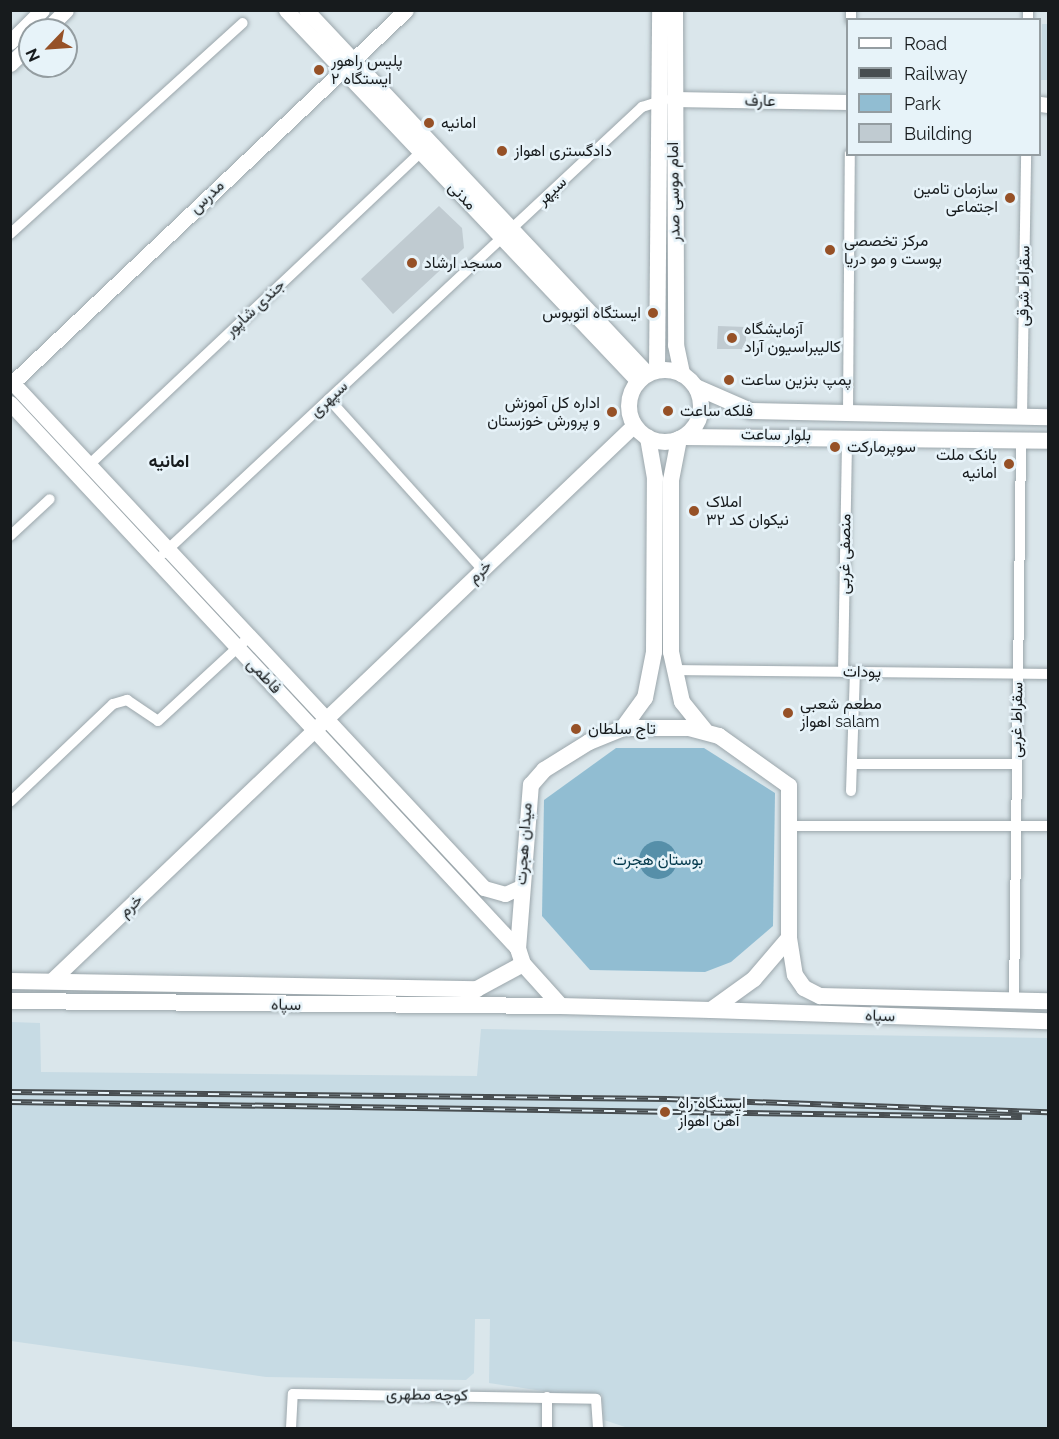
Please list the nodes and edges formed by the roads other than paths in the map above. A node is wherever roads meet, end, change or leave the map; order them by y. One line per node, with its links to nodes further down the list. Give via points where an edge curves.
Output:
1 (42, 10): 8 (street)
2 (286, 10): 9 (street, مدنی)
3 (306, 10): 9 (street, مدنی)
4 (406, 10): 9 (street, مدرس)
5 (660, 10): 10 (main road, امام موسی صدر)
6 (675, 10): 10 (main road, امام موسی صدر)
7 (243, 23): 16 (street)
8 (10, 42)
9 (348, 65): 12 (street, مدنی); 15 (street, مدنی); 19 (street, مدرس)
10 (666, 100): 11 (street, عارف); 15 (street, سپهر, via 642,107); 17 (main road, امام موسی صدر, via 676,345); 18 (main road, امام موسی صدر)
11 (846, 102)
12 (421, 152): 15 (street, مدنی); 32 (street, جندی شاپور)
13 (850, 156): 23 (street)
14 (1026, 156): 24 (street, سقراط شرقی)
15 (508, 232): 18 (street, مدنی); 21 (street, سپهری)
16 (10, 234)
17 (682, 374): 18 (main road); 20 (main road)
18 (648, 375): 26 (main road, via 629,402)
19 (11, 382): 32 (street, فاطمی)
20 (696, 387): 23 (main road, بلوار ساعت, via 751,411); 29 (main road, via 702,409)
21 (329, 399): 35 (street, سپهری); 37 (street)
22 (10, 403): 36 (street, فاطمی)
23 (848, 413): 24 (main road, بلوار ساعت)
24 (1022, 417): 25 (main road, بلوار ساعت)
25 (1048, 417)
26 (634, 425): 28 (main road); 37 (street, خرم)
27 (846, 436): 29 (main road, بلوار ساعت); 30 (main road, بلوار ساعت); 41 (street, منصفی غربی)
28 (648, 438): 29 (main road); 46 (main road, via 655,478 654,652 645,698)
29 (682, 438): 40 (main road, via 671,480)
30 (1021, 440): 31 (main road, بلوار ساعت); 43 (street, سقراط غربی)
31 (1048, 441)
32 (90, 464): 35 (street, فاطمی)
33 (50, 498): 34 (street)
34 (10, 536)
35 (169, 549): 36 (street, سپهری); 38 (street, فاطمی)
36 (156, 560): 39 (street, فاطمی)
37 (483, 570): 45 (street, خرم)
38 (250, 636): 39 (street); 45 (street, فاطمی)
39 (238, 648): 47 (street, فاطمی); 52 (street, via 158,721 127,700 113,704)
40 (675, 670): 41 (street, پودات); 48 (main road, via 682,702)
41 (843, 672): 42 (street, پودات)
42 (855, 672): 43 (street, پودات); 49 (street)
43 (1018, 674): 44 (street, پودات); 50 (street, سقراط غربی)
44 (1048, 674)
45 (327, 719): 47 (street, خرم); 56 (street, فاطمی, via 484,888 505,894)
46 (623, 728): 48 (main road, میدان هجرت); 56 (main road, میدان هجرت, via 589,742 544,770 531,785)
47 (314, 730): 58 (street, فاطمی); 60 (street, خرم)
48 (705, 730): 54 (main road, میدان هجرت, via 780,775 793,800)
49 (852, 764): 50 (street); 51 (street)
50 (1017, 764): 53 (street, سقراط غربی)
51 (851, 790)
52 (10, 802)
53 (1016, 825): 54 (street); 55 (street); 61 (street, سقراط غربی)
54 (793, 826): 57 (main road, میدان هجرت)
55 (1048, 826)
56 (521, 887): 58 (main road, میدان هجرت)
57 (789, 938): 61 (main road, سپاه, via 795,975 804,988 820,996); 65 (main road, via 754,979)
58 (520, 957): 60 (main road, سپاه, via 477,989); 64 (main road)
59 (10, 981): 60 (main road, سپاه)
60 (51, 981)
61 (1014, 1000): 63 (main road, سپاه); 66 (main road)
62 (10, 1001): 64 (main road, سپاه)
63 (1048, 1001)
64 (561, 1006): 65 (main road)
65 (711, 1010): 66 (main road, سپاه)
66 (1014, 1020): 67 (main road, سپاه)
67 (1048, 1021)
68 (547, 1396): 69 (street, کوچه مطهری, via 293,1394); 70 (street); 71 (street, کوچه مطهری, via 596,1399)
69 (291, 1428)
70 (547, 1428)
71 (598, 1428)

